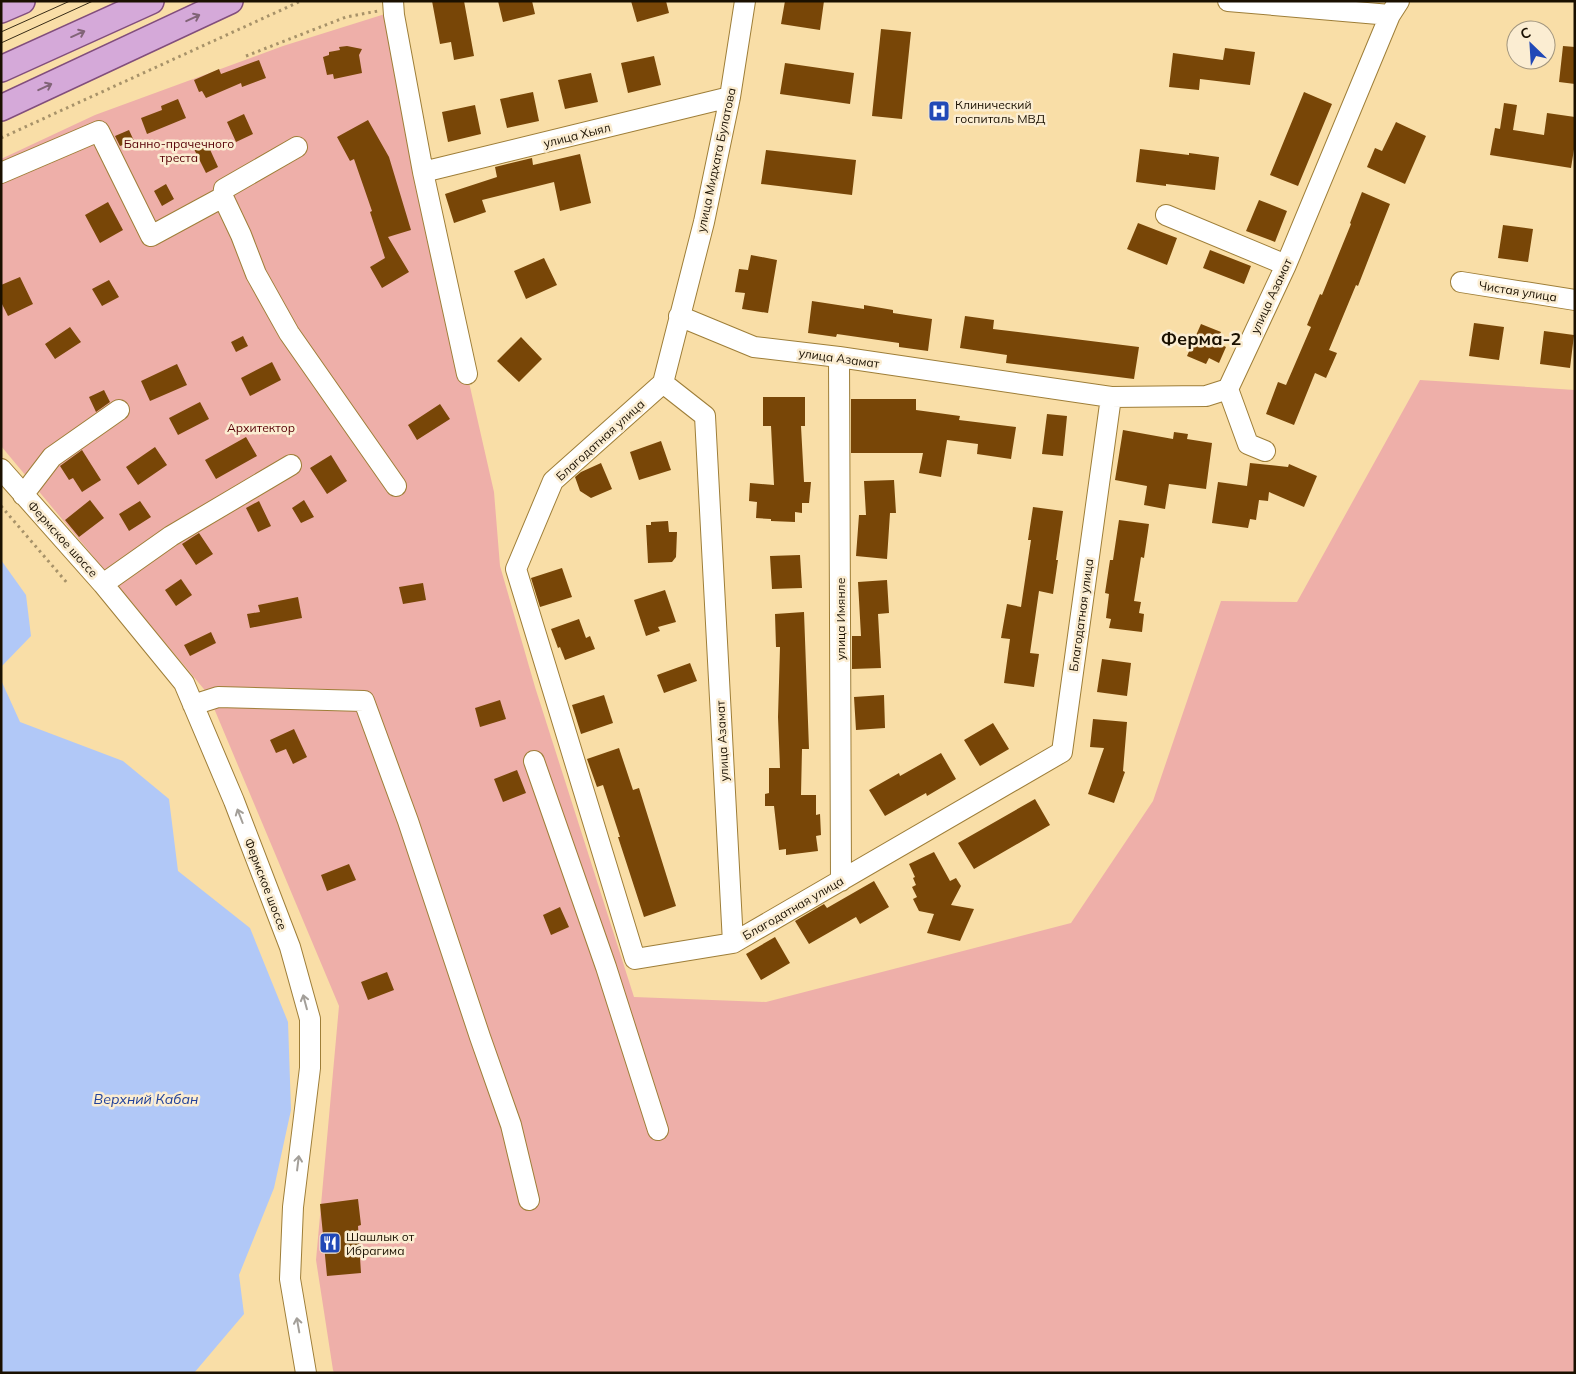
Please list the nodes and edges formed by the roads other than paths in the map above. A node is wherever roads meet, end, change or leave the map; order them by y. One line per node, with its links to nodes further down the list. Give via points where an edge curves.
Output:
1 (22, 1): 8 (main road)
2 (151, 1): 9 (main road, one-way to 2)
3 (230, 1): 11 (main road, one-way to 3)
4 (745, 1): 10 (street, улица Мидхата Булатова)
5 (1228, 1): 7 (street)
6 (393, 5): 13 (street)
7 (1395, 8): 17 (street, улица Азамат)
8 (1, 10)
9 (1, 69)
10 (730, 97): 13 (street, улица Хыял); 20 (street, улица Мидхата Булатова, via 704,222)
11 (1, 108)
12 (297, 146): 15 (street, via 224,189)
13 (423, 172): 22 (street)
14 (1, 173): 15 (street, via 99,131 151,236)
15 (223, 197): 30 (street, via 256,274 289,333)
16 (1166, 216): 17 (street)
17 (1286, 265): 24 (street, улица Азамат)
18 (1461, 282): 19 (street, Чистая улица)
19 (1575, 300)
20 (679, 316): 21 (street, улица Азамат, via 754,347); 23 (street)
21 (839, 357): 25 (street, улица Азамат); 35 (street, улица Имянле)
22 (466, 374)
23 (663, 383): 36 (street, улица Азамат, via 705,416); 37 (street, Благодатная улица, via 553,481 516,569)
24 (1228, 390): 25 (street, улица Азамат, via 1206,396); 27 (street, via 1248,444)
25 (1111, 397): 35 (street, Благодатная улица, via 1062,752)
26 (119, 410): 31 (street, via 52,457)
27 (1265, 451)
28 (291, 465): 32 (street, via 172,536)
29 (1, 469): 31 (street, Фермское шоссе)
30 (396, 486)
31 (23, 495): 32 (street, Фермское шоссе)
32 (103, 584): 33 (street, Фермское шоссе, via 184,683)
33 (193, 705): 40 (street, via 218,697 364,701 511,1125); 41 (street, Фермское шоссе, one-way to 33, via 290,1279 293,1207 310,1068 310,1019 290,947)
34 (534, 761): 38 (street)
35 (841, 881): 36 (street, Благодатная улица)
36 (733, 943): 37 (street, Благодатная улица)
37 (635, 960): 38 (street)
38 (606, 967): 39 (street)
39 (658, 1130)
40 (528, 1200)
41 (306, 1373)

